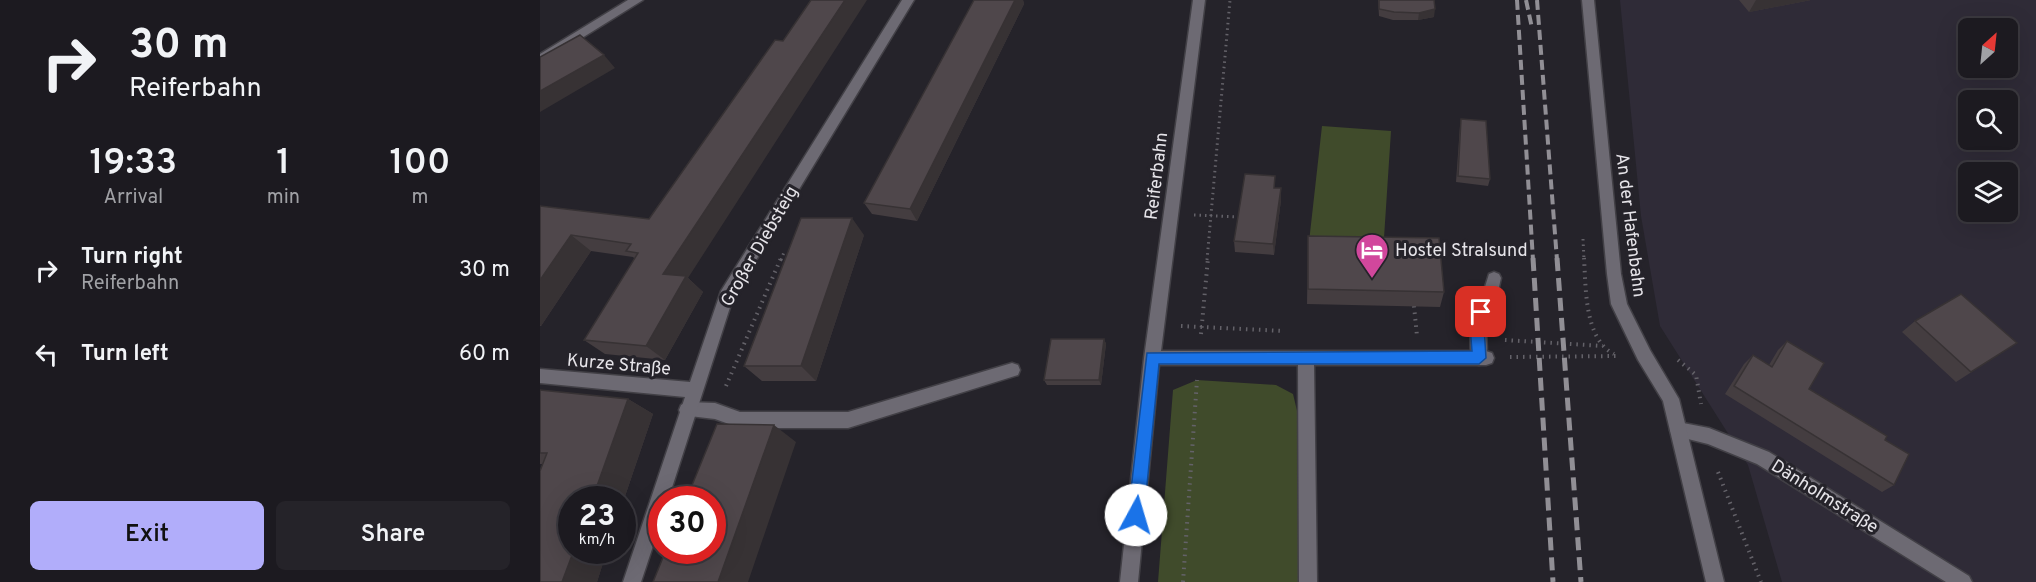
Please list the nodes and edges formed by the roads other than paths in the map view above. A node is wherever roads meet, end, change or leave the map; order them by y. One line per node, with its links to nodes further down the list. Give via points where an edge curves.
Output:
1 (637, 0): 5 (street)
2 (908, 0): 11 (street, Großer Diebsteig, via 726,296)
3 (1199, 0): 7 (street, Reiferbahn)
4 (1588, 0): 13 (street, An der Hafenbahn, via 1619,304 1671,399)
5 (540, 60)
6 (1494, 278): 8 (street, via 1478,320 1482,358)
7 (1152, 358): 8 (street); 15 (street, Reiferbahn)
8 (1306, 358): 16 (street)
9 (1012, 370): 12 (street, via 848,420 740,420 715,411)
10 (540, 376): 11 (street, Kurze Straße)
11 (693, 390): 12 (street, Großer Diebsteig)
12 (687, 410): 14 (street, Großer Diebsteig)
13 (1678, 430): 17 (street, An der Hafenbahn); 18 (street, Dänholmstraße, via 1710,436 1764,458)
14 (632, 582)
15 (1130, 582)
16 (1308, 582)
17 (1715, 582)
18 (1963, 582)

